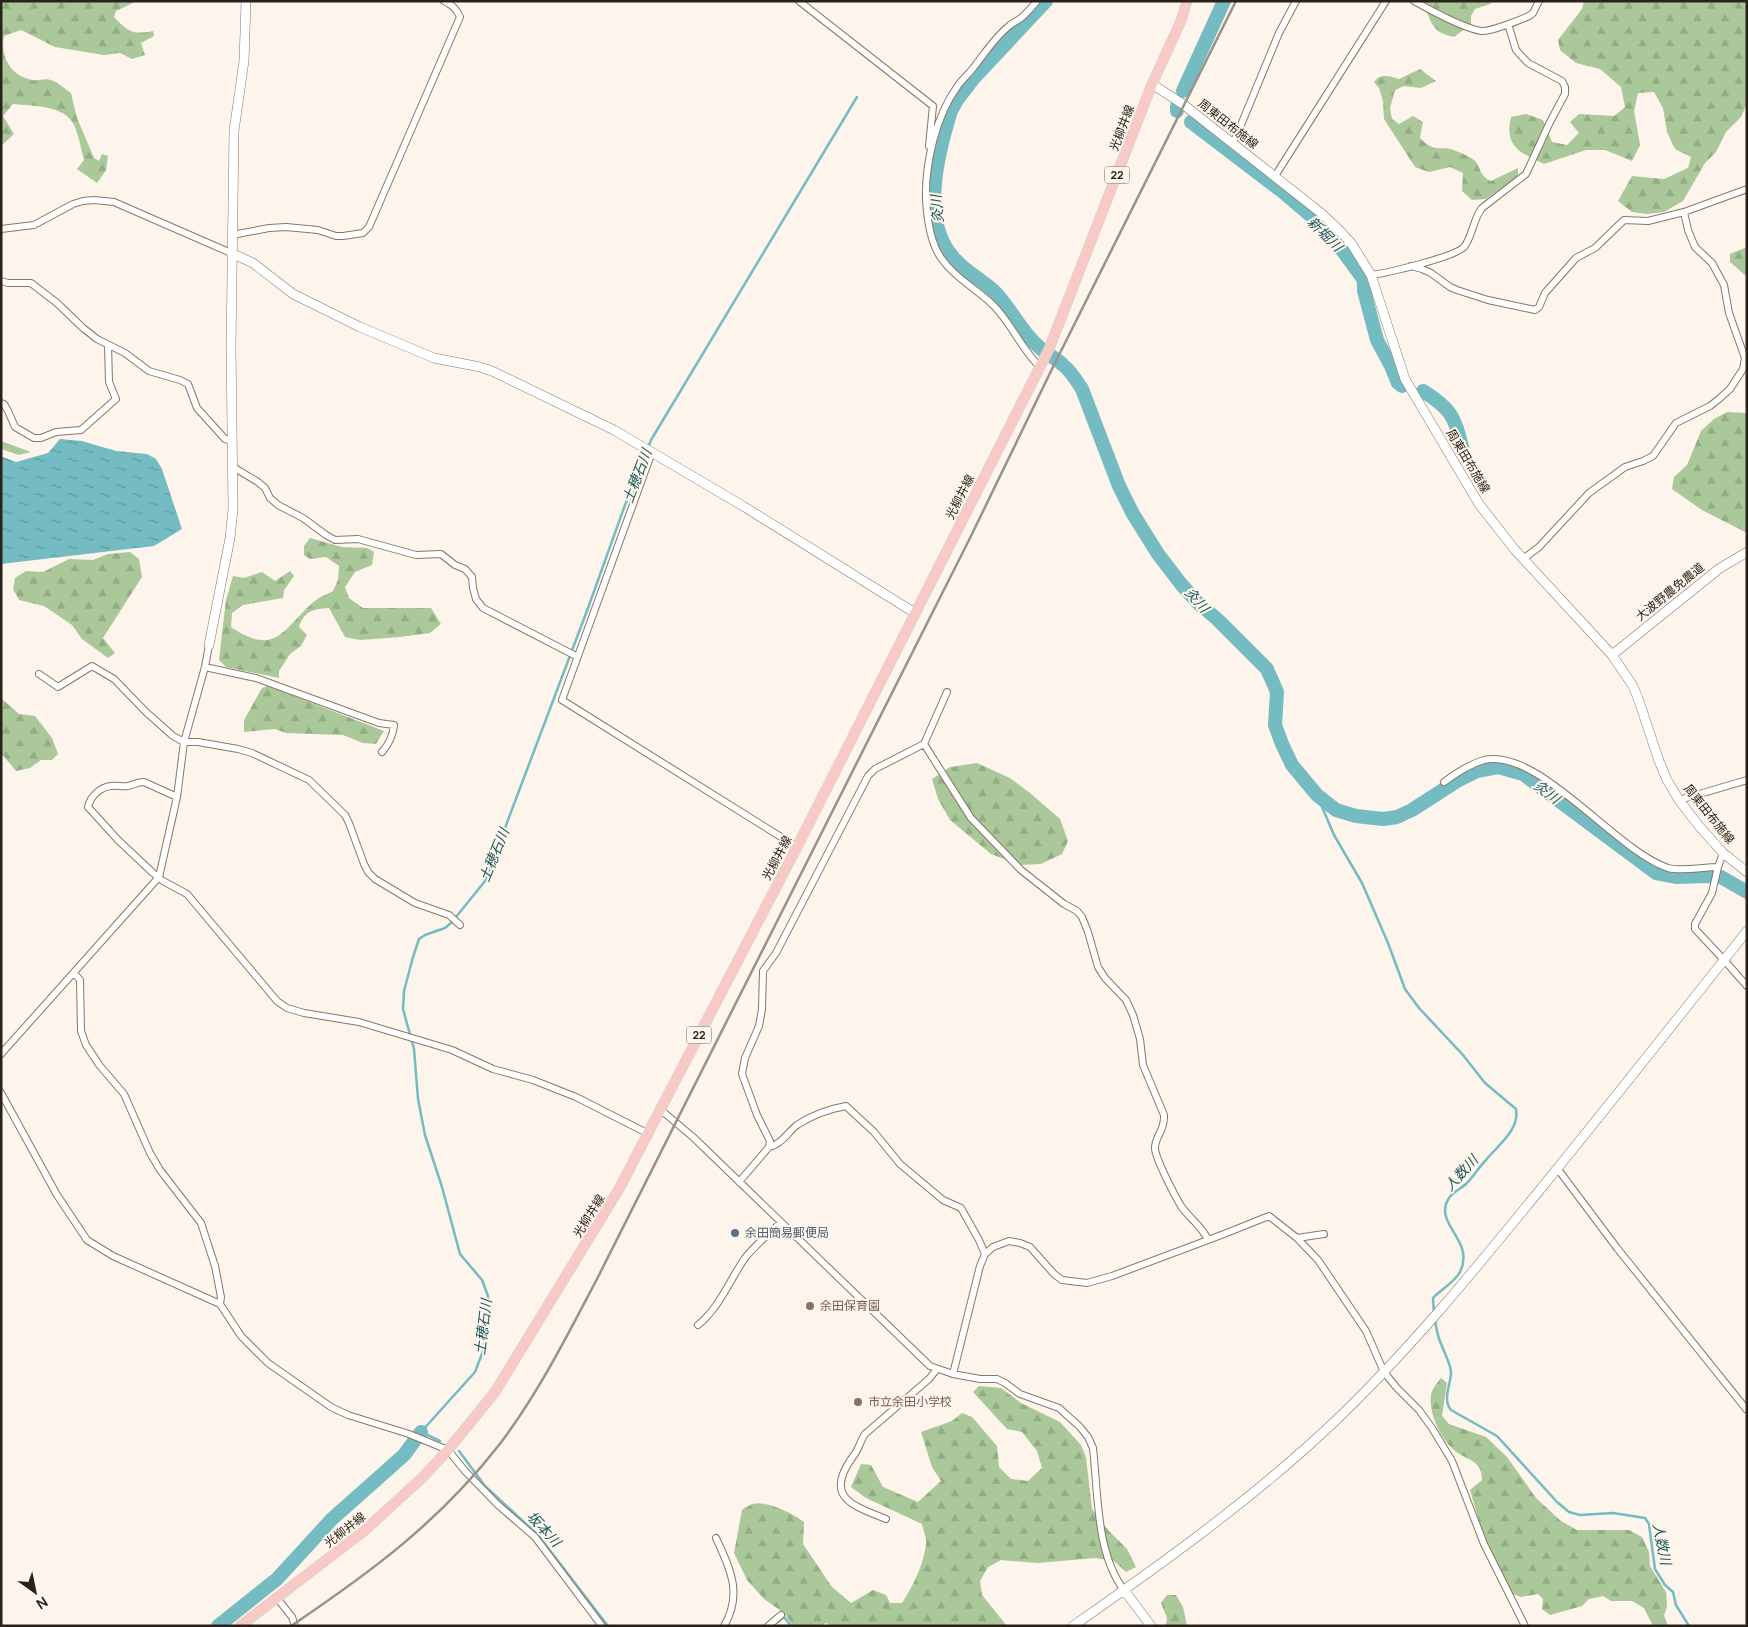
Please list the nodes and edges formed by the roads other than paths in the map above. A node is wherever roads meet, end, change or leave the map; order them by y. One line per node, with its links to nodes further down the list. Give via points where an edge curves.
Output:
1 (246, 1): 18 (street, via 244,61 234,131)
2 (444, 1): 18 (street, via 457,10 460,17 369,227 363,233 343,236 286,227)
3 (799, 1): 13 (street, via 934,106)
4 (1037, 1): 13 (street, via 995,40 957,86 944,108)
5 (1187, 1): 11 (main road, 光柳井線 / 22)
6 (1296, 1): 12 (street, via 1278,33)
7 (1386, 1): 14 (street)
8 (1414, 1): 10 (street, via 1482,31)
9 (1539, 1): 10 (street, via 1533,13)
10 (1508, 24): 20 (street, via 1516,50 1528,63 1562,82 1565,94 1526,174 1482,208 1463,248)
11 (1152, 84): 12 (street, 周東田布施線); 25 (main road, 光柳井線 / 22)
12 (1232, 142): 14 (street, 周東田布施線)
13 (929, 165): 25 (street, via 926,207 940,257 959,278 991,303 1031,358)
14 (1275, 176): 21 (street, 周東田布施線, via 1340,230)
15 (1747, 189): 16 (street)
16 (1684, 212): 20 (street, via 1648,221 1624,220 1595,248 1576,258 1545,293 1535,310 1457,290 1431,273); 24 (street, via 1695,247 1712,263 1724,285 1729,314)
17 (1, 229): 19 (street, via 34,225 83,201 114,202)
18 (232, 235): 19 (street)
19 (232, 253): 27 (street); 28 (street, via 253,263 293,294 330,314 434,358 492,371)
20 (1411, 266): 21 (street)
21 (1371, 275): 31 (street, 周東田布施線, via 1405,379 1479,504)
22 (1, 281): 23 (street, via 30,283)
23 (108, 345): 26 (street, via 109,382 116,398 81,430 34,438 15,426); 27 (street, via 149,371 188,384 197,408 225,439)
24 (1746, 358): 31 (street, via 1738,378 1719,399 1676,423 1653,456 1625,467 1589,493 1539,547)
25 (1042, 363): 32 (main road, 光柳井線 / 22)
26 (1, 403)
27 (232, 441): 29 (street)
28 (652, 452): 32 (street); 34 (street)
29 (233, 467): 33 (street, via 230,538); 34 (street, via 258,482 278,505 335,540 358,539 416,555 441,554 472,577 476,599 483,608)
30 (1747, 552): 35 (street, 大波野農免農道, via 1720,568)
31 (1523, 559): 35 (street, 周東田布施線)
32 (915, 613): 46 (main road, 光柳井線 / 22)
33 (210, 645): 36 (street)
34 (572, 654): 46 (street, via 562,700)
35 (1612, 655): 45 (street, 周東田布施線, via 1640,700 1658,761)
36 (205, 667): 39 (street); 41 (street, via 256,678 380,724 394,724 390,743)
37 (39, 674): 39 (street, via 58,686 92,666 97,668 114,679 146,712)
38 (947, 692): 40 (street)
39 (184, 742): 44 (street); 51 (street, via 245,751 309,780 345,815 364,864 375,879 415,903 449,915)
40 (924, 744): 60 (street, via 875,769 868,776 776,953 763,971 759,1026 745,1058 742,1074 770,1141); 66 (street, via 979,828 1021,870 1082,917 1098,967 1104,978 1126,1000 1133,1015 1144,1065 1164,1115 1155,1151 1159,1162 1182,1207)
41 (382, 752)
42 (1747, 780): 45 (street)
43 (1444, 782): 48 (street, via 1484,760 1510,762 1529,769 1557,788 1632,848 1656,863 1670,868)
44 (177, 797): 50 (street); 50 (street, via 138,782 110,786 96,793 88,807)
45 (1679, 800): 47 (street, 周東田布施線)
46 (797, 847): 58 (main road, 光柳井線 / 22)
47 (1723, 853): 48 (street); 49 (street, 周東田布施線)
48 (1718, 868): 53 (street, via 1712,893 1694,929)
49 (1747, 872)
50 (159, 877): 54 (street); 59 (street, via 187,894 270,995 286,1008 359,1022 452,1050 494,1069 576,1097)
51 (457, 922)
52 (1747, 931): 53 (street)
53 (1724, 960): 55 (street); 61 (street)
54 (74, 973): 56 (street); 68 (street, via 80,980 82,1031 86,1045 124,1094 160,1170 201,1223 215,1266)
55 (1747, 986)
56 (1, 1054)
57 (1, 1093): 68 (street, via 57,1195 87,1240 113,1256)
58 (660, 1110): 59 (main road, 光柳井線 / 22); 62 (street)
59 (649, 1134): 74 (main road, 光柳井線 / 22, via 620,1189 495,1392)
60 (769, 1147): 62 (street); 67 (street, via 803,1121 846,1106 874,1132 900,1164 943,1200 961,1208)
61 (1557, 1168): 71 (street, via 1458,1290); 73 (street)
62 (739, 1182): 63 (street)
63 (781, 1222): 69 (street, via 745,1259 719,1302); 70 (street, via 930,1366)
64 (1324, 1234): 65 (street)
65 (1297, 1238): 66 (street, via 1269,1216); 71 (street, via 1318,1260 1366,1331)
66 (1208, 1240): 67 (street, via 1087,1283 1062,1280 1030,1247 1020,1243 1001,1243)
67 (985, 1254): 72 (street)
68 (220, 1304): 74 (street, via 241,1336 268,1363 331,1407 348,1416 409,1434)
69 (698, 1325)
70 (937, 1369): 72 (street); 75 (street, via 930,1379 865,1434 841,1479 843,1497 854,1506)
71 (1384, 1372): 77 (street, via 1334,1422 1260,1487); 87 (street, via 1419,1410 1452,1461 1484,1544)
72 (953, 1374): 77 (street, via 997,1379 1020,1394 1059,1408 1088,1437 1093,1448 1100,1524 1114,1574)
73 (1747, 1410)
74 (448, 1450): 78 (main road, 光柳井線 / 22, via 370,1526); 82 (street, via 498,1505 535,1537)
75 (886, 1519)
76 (716, 1538): 83 (street, via 733,1577 733,1602)
77 (1124, 1590): 85 (street); 86 (street)
78 (277, 1598): 80 (main road, 光柳井線 / 22); 81 (street)
79 (781, 1616): 84 (street)
80 (240, 1626)
81 (295, 1626)
82 (602, 1626)
83 (724, 1626)
84 (768, 1626)
85 (1073, 1626)
86 (1151, 1626)
87 (1525, 1626)

